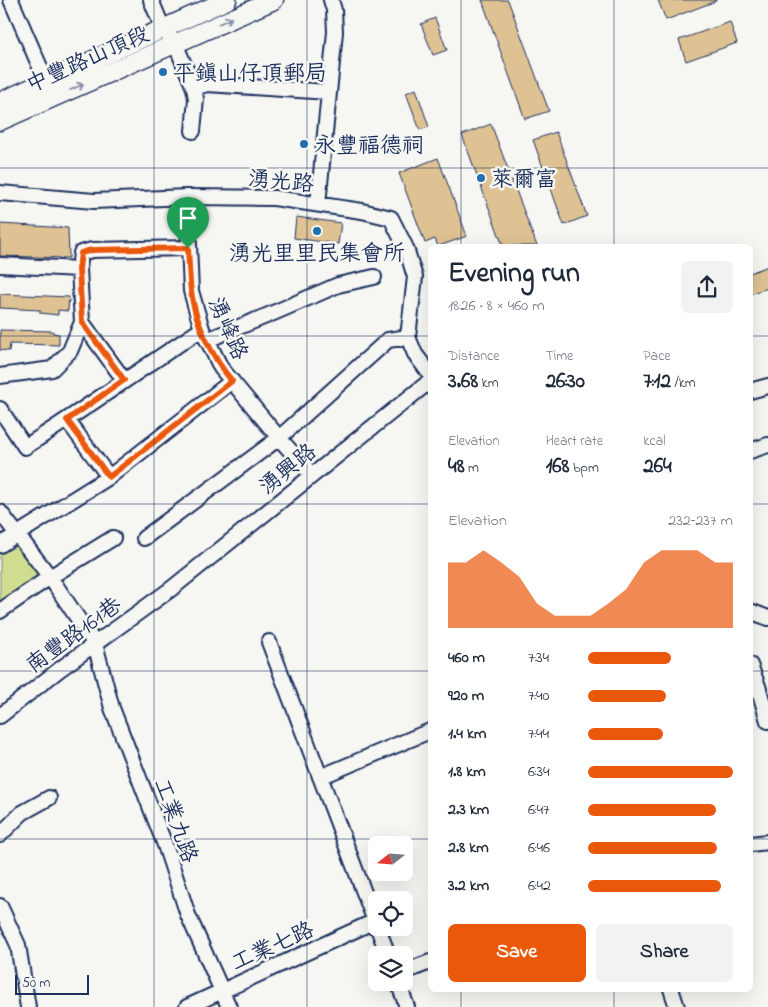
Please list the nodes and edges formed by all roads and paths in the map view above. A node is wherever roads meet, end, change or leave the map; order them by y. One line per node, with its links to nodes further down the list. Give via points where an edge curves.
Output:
1 (11, 0): 9 (street)
2 (151, 0): 6 (street)
3 (227, 0): 6 (main road, 中豐路山頂段)
4 (274, 0): 7 (main road, 中豐路山頂段, one-way to 4)
5 (331, 0): 10 (street, via 335,32)
6 (162, 29): 7 (street); 9 (main road, 中豐路山頂段)
7 (175, 43): 8 (street); 9 (main road, 中豐路山頂段, one-way to 7)
8 (194, 88): 10 (street, via 206,84); 13 (street)
9 (50, 90): 11 (main road, 中豐路山頂段); 12 (main road, 中豐路山頂段)
10 (329, 92): 16 (street)
11 (0, 102)
12 (0, 121)
13 (193, 131)
14 (0, 193): 15 (street, 湧光路, via 94,201)
15 (187, 197): 16 (street, 湧光路, via 274,198); 17 (street, 湧峰路)
16 (318, 204): 23 (street, 湧光路, via 391,218 406,248 415,277)
17 (188, 248): 19 (street, via 92,250 81,253); 22 (street, 湧峰路, via 191,292)
18 (0, 265): 19 (street)
19 (79, 269): 21 (street)
20 (374, 277): 22 (street, via 338,285 272,314)
21 (82, 322): 25 (street, via 70,351 52,369); 26 (street)
22 (204, 334): 26 (street); 27 (street, 湧峰路, via 221,368)
23 (408, 337): 24 (street, via 414,354); 33 (street, via 388,340)
24 (428, 372)
25 (0, 376)
26 (124, 380): 32 (street)
27 (232, 381): 33 (street, 湧峰路); 37 (street)
28 (428, 383): 36 (street, 湧興路)
29 (768, 386): 30 (street)
30 (753, 391)
31 (0, 409): 32 (street, via 25,447)
32 (67, 420): 37 (street)
33 (279, 438): 36 (street, 湧峰路); 41 (street)
34 (768, 445): 35 (street)
35 (753, 450)
36 (312, 475): 44 (street, 湧興路)
37 (109, 477): 39 (street)
38 (0, 512): 39 (street, 工業九路)
39 (17, 535): 42 (street); 43 (street, 工業九路)
40 (113, 538): 43 (street)
41 (144, 538)
42 (0, 545)
43 (50, 577): 45 (street); 49 (street, 工業九路)
44 (171, 588): 49 (street, 南豐路161巷)
45 (0, 611)
46 (753, 611): 47 (street)
47 (767, 613)
48 (269, 642): 54 (street)
49 (95, 644): 51 (street, 南豐路161巷); 64 (street, 工業九路, via 112,708 165,845 188,915)
50 (753, 673): 52 (street)
51 (0, 716)
52 (768, 721)
53 (428, 732): 54 (street)
54 (320, 777): 59 (street)
55 (49, 798): 56 (street, via 22,813)
56 (0, 835)
57 (768, 842): 58 (street)
58 (753, 844)
59 (368, 903)
60 (0, 906): 67 (street, via 18,944)
61 (368, 927): 64 (street, 工業七路)
62 (428, 963): 63 (street)
63 (413, 969)
64 (222, 991): 68 (street, 工業七路); 69 (street, 工業九路)
65 (401, 991): 70 (street)
66 (671, 992): 71 (street)
67 (28, 1007)
68 (187, 1007)
69 (229, 1007)
70 (407, 1007)
71 (677, 1007)

